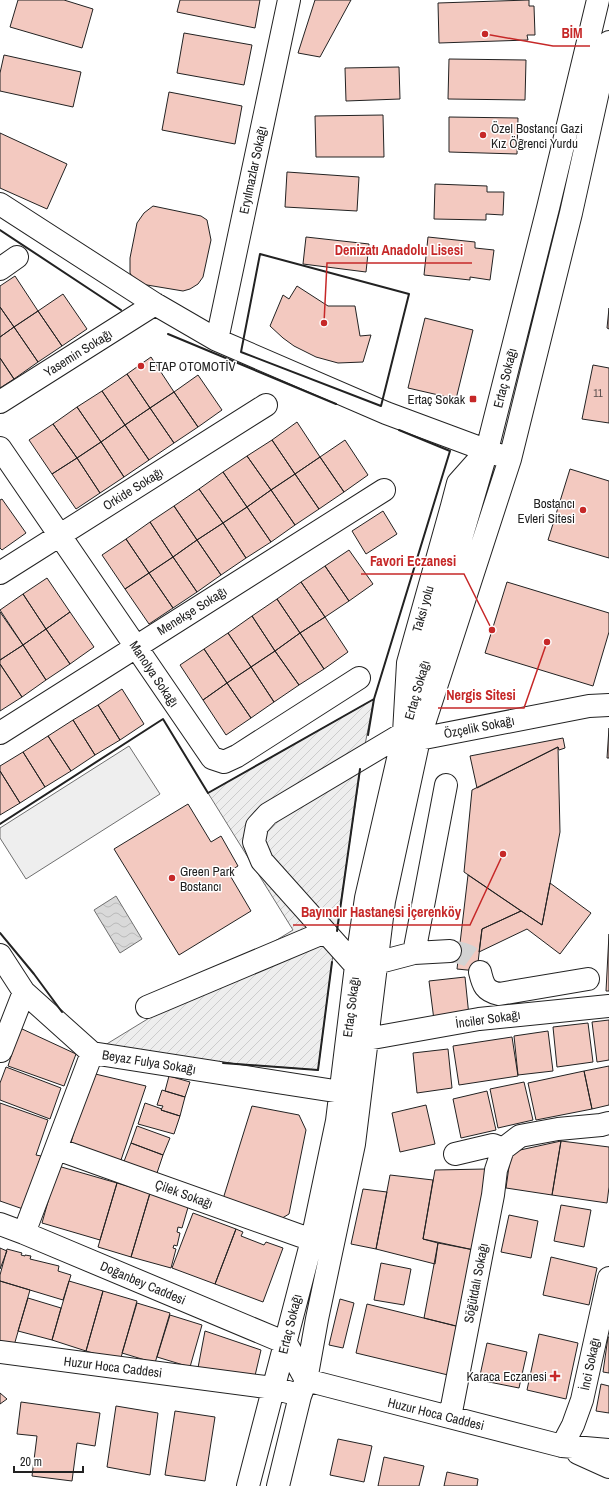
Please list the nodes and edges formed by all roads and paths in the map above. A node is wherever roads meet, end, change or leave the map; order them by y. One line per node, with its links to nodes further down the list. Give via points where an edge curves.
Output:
1 (289, 0): 6 (street, Eryılmazlar Sokağı)
2 (598, 0): 10 (street, Ertaç Sokağı)
3 (609, 42): 11 (street, Ertaç Sokağı, via 571,213)
4 (0, 204): 5 (street)
5 (155, 304): 6 (street); 7 (street, Yasemin Sokağı)
6 (217, 340): 10 (street, via 386,413)
7 (0, 402)
8 (266, 405): 13 (street, Orkide Sokağı)
9 (0, 448): 13 (street, Manolya Sokağı)
10 (487, 450): 11 (street); 19 (street, Ertaç Sokağı)
11 (510, 459): 19 (street, Ertaç Sokağı)
12 (384, 490): 15 (street, Menekşe Sokağı)
13 (60, 536): 14 (street, Orkide Sokağı); 15 (street, Manolya Sokağı)
14 (0, 573)
15 (135, 647): 16 (street, Manolya Sokağı, via 212,758 224,762); 18 (street, Menekşe Sokağı)
16 (360, 678)
17 (609, 705): 19 (street, Özçelik Sokağı, via 589,706)
18 (0, 733)
19 (412, 736): 21 (street, via 268,814 257,826 254,842 262,861); 25 (street, Ertaç Sokağı, via 384,901)
20 (446, 785): 23 (street)
21 (325, 932): 25 (street); 30 (street)
22 (450, 951): 23 (street)
23 (414, 952): 25 (street)
24 (0, 955): 28 (street, Beyaz Fulya Sokağı)
25 (366, 964): 31 (street, Ertaç Sokağı); 34 (street, Ertaç Sokağı)
26 (480, 972): 27 (street, via 483,985 491,992 499,994)
27 (588, 979)
28 (24, 992): 32 (street); 33 (street, Beyaz Fulya Sokağı)
29 (609, 1006): 31 (street, İnciler Sokağı, via 479,1019)
30 (147, 1007)
31 (367, 1039): 46 (street, Ertaç Sokağı, via 354,1144)
32 (0, 1051)
33 (92, 1053): 34 (street, Beyaz Fulya Sokağı); 36 (street)
34 (341, 1092): 41 (street, Ertaç Sokağı)
35 (609, 1123): 37 (street, via 520,1136)
36 (57, 1149): 40 (street); 41 (street, Çilek Sokağı)
37 (503, 1149): 38 (street, via 493,1145); 47 (street, Söğütdalı Sokağı, via 496,1170)
38 (455, 1154)
39 (0, 1224): 40 (street, Doğanbey Caddesi)
40 (24, 1233): 43 (street, Doğanbey Caddesi)
41 (312, 1240): 43 (street, Ertaç Sokağı)
42 (609, 1278): 48 (street, İnci Sokağı, via 582,1400)
43 (286, 1343): 45 (street, Ertaç Sokağı); 46 (street)
44 (0, 1352): 45 (street, Huzur Hoca Caddesi)
45 (273, 1388): 46 (street); 51 (street, Ertaç Sokağı)
46 (303, 1388): 47 (street, Huzur Hoca Caddesi); 52 (street, Ertaç Sokağı)
47 (450, 1417): 48 (street, Huzur Hoca Caddesi)
48 (562, 1446): 49 (street, Huzur Hoca Caddesi); 50 (street)
49 (609, 1450)
50 (609, 1467)
51 (248, 1486)
52 (278, 1486)

